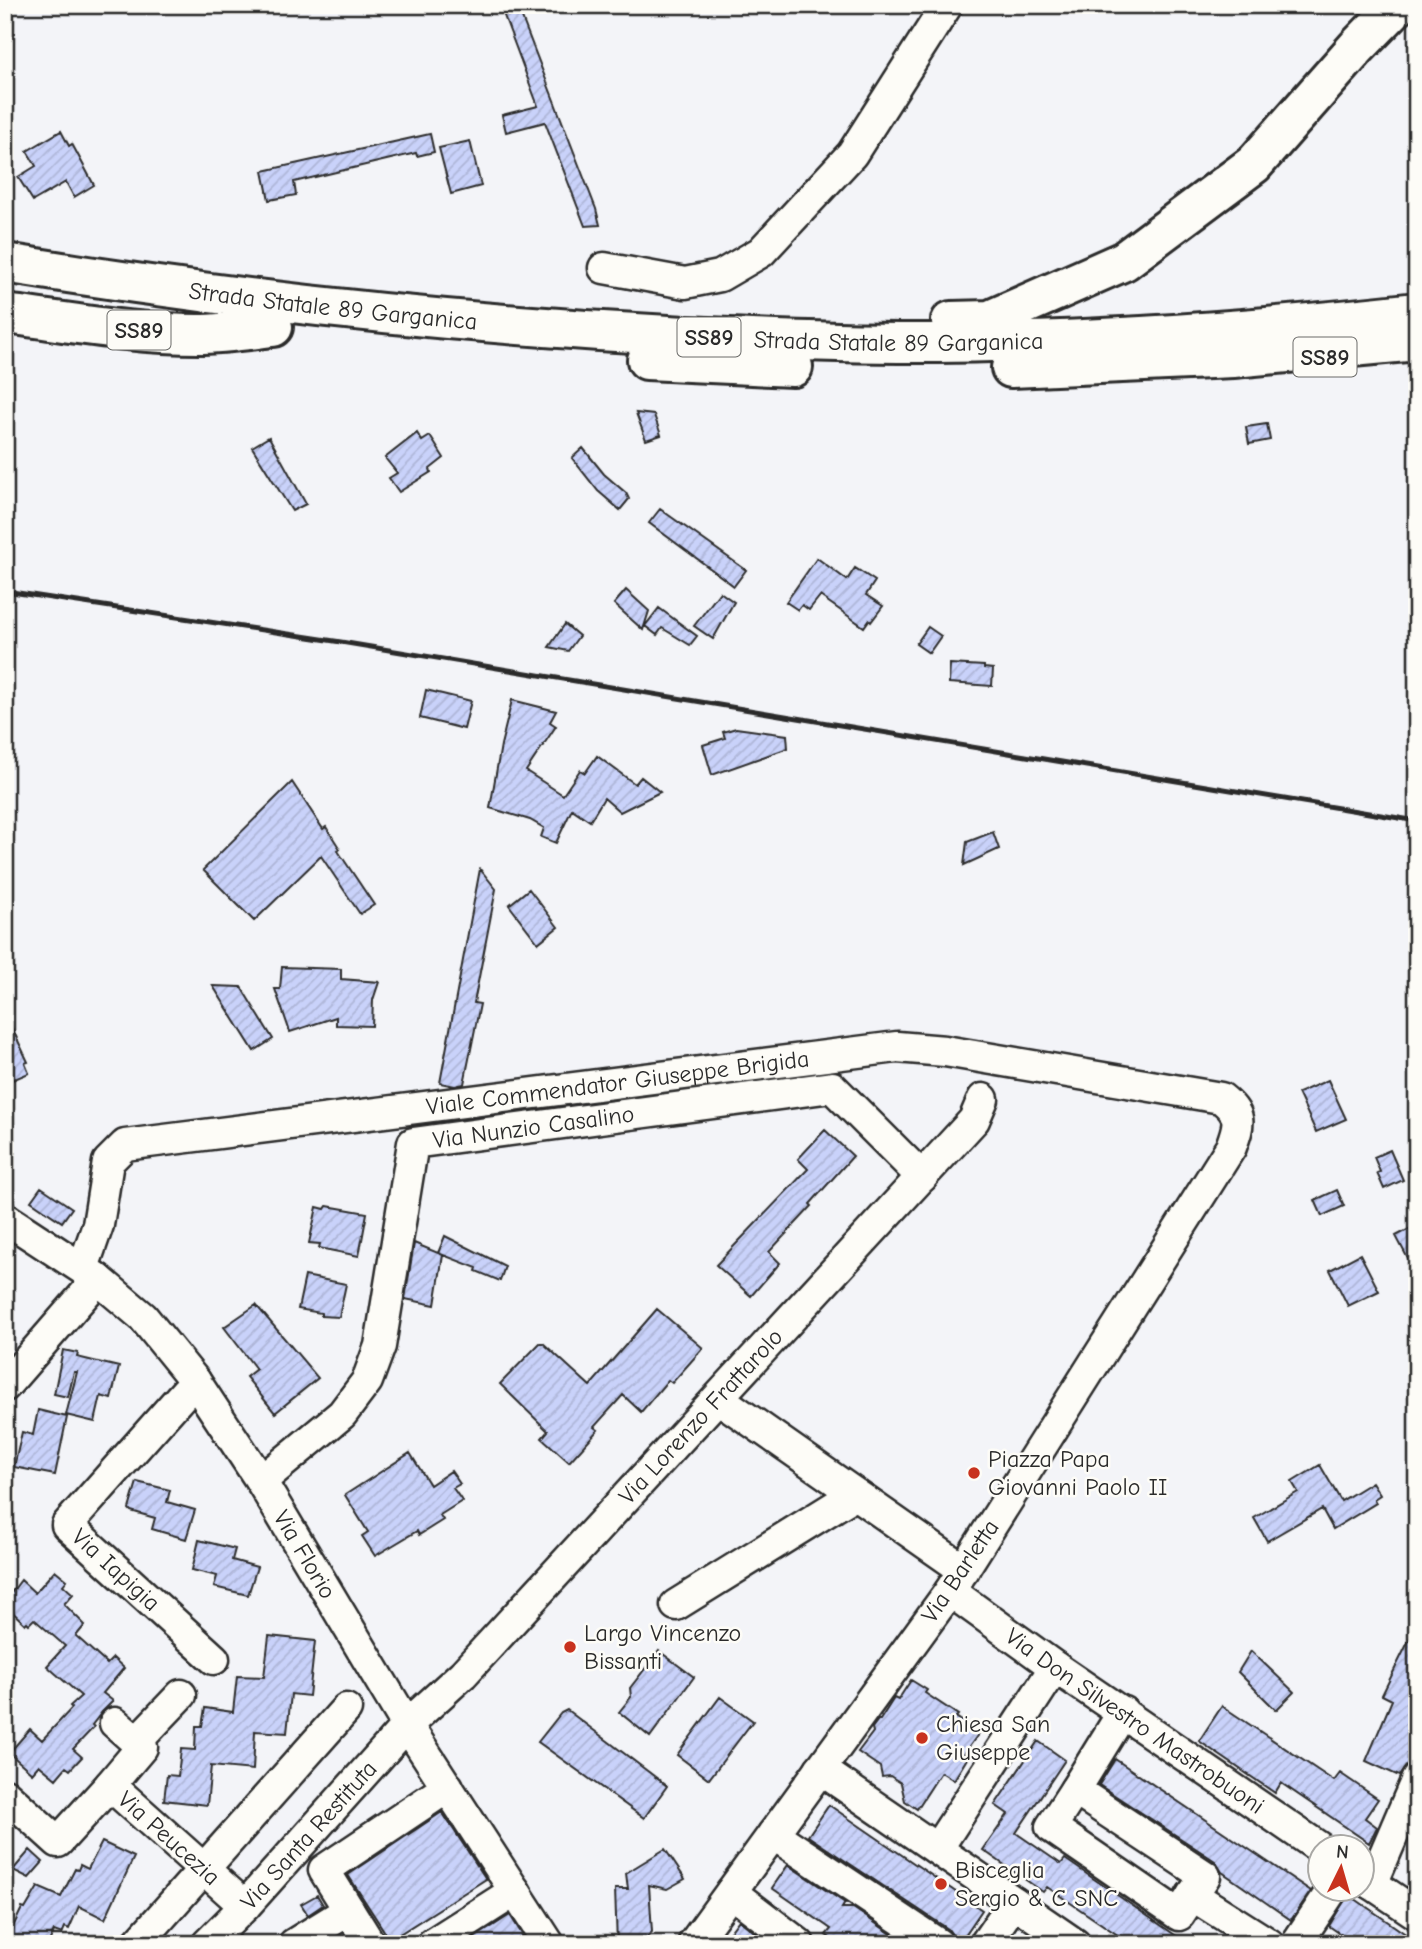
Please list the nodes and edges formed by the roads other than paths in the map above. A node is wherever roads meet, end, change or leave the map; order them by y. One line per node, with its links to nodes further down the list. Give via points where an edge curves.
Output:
1 (947, 5): 4 (street, via 852,153 761,252 720,276 685,283)
2 (1398, 5): 9 (highway, via 1254,164 1124,261 990,320)
3 (5, 263): 9 (highway, Strada Statale 89 Garganica / SS89, via 314,306)
4 (604, 268)
5 (5, 288): 8 (highway, Strada Statale 89 Garganica / SS89)
6 (1417, 312): 9 (highway, Strada Statale 89 Garganica / SS89, via 1207,331 1002,342 806,342)
7 (5, 314): 8 (highway, SS89, via 180,333)
8 (273, 327): 12 (highway, Strada Statale 89 Garganica / SS89, via 527,352 855,369 987,369)
9 (625, 333)
10 (1417, 341): 12 (highway, Strada Statale 89 Garganica / SS89)
11 (1417, 356): 12 (highway, SS89)
12 (1233, 358)
13 (983, 1099): 15 (street, Via Lorenzo Frattarolo, via 974,1120)
14 (1235, 1110): 17 (street, Viale Commendator Giuseppe Brigida, via 1221,1098 945,1051 897,1047 125,1145 108,1162); 23 (street, Via Barletta, via 1239,1126 1231,1147)
15 (922, 1177): 20 (street, Via Lorenzo Frattarolo); 21 (street, Via Nunzio Casalino, via 832,1087 413,1143 380,1346 367,1381 342,1414)
16 (5, 1218): 17 (street, Via Florio)
17 (90, 1273): 18 (street, Via Florio, via 143,1317); 19 (street)
18 (195, 1381): 21 (street, Via Florio); 25 (street, Via Iapigia, via 67,1525)
19 (5, 1386)
20 (718, 1398): 22 (street, Via Don Silvestro Mastrobuoni); 30 (street, Via Lorenzo Frattarolo, via 463,1674)
21 (261, 1481): 30 (street, Via Florio)
22 (855, 1494): 23 (street, Via Don Silvestro Mastrobuoni); 24 (street)
23 (957, 1580): 26 (street, Via Don Silvestro Mastrobuoni); 31 (street, Via Barletta)
24 (676, 1605)
25 (214, 1659)
26 (1055, 1667): 29 (street, Via Don Silvestro Mastrobuoni); 39 (street)
27 (181, 1695): 33 (street, via 126,1732 142,1746)
28 (346, 1709): 41 (street)
29 (1124, 1712): 35 (street); 38 (street, Via Don Silvestro Mastrobuoni)
30 (407, 1724): 34 (street, Via Florio); 48 (street, Via Santa Restituta)
31 (820, 1769): 37 (street, Via Barletta); 39 (street)
32 (1417, 1779): 40 (street)
33 (110, 1785): 36 (street, Via Peucezia, via 58,1842); 41 (street, Via Peucezia)
34 (448, 1787): 43 (street, Via Florio); 49 (street, via 324,1870)
35 (1076, 1790): 45 (street, via 1205,1876); 45 (street, via 1051,1827 1179,1915)
36 (5, 1794)
37 (772, 1835): 44 (street, Via Barletta); 59 (street)
38 (1306, 1838)
39 (937, 1849): 46 (street)
40 (1376, 1862)
41 (204, 1869): 48 (street, Via Peucezia); 51 (street)
42 (1376, 1886): 50 (street)
43 (516, 1891): 55 (street); 56 (street, Via Florio)
44 (731, 1892): 57 (street, Via Barletta); 58 (street)
45 (1192, 1895): 62 (street)
46 (1014, 1902): 60 (street); 61 (street)
47 (1322, 1904): 63 (street)
48 (245, 1906): 52 (street, Via Santa Restituta)
49 (349, 1910): 53 (street); 54 (street)
50 (1417, 1914)
51 (137, 1944)
52 (207, 1944)
53 (294, 1944)
54 (370, 1944)
55 (432, 1944)
56 (550, 1944)
57 (693, 1944)
58 (799, 1944)
59 (938, 1944)
60 (985, 1944)
61 (1075, 1944)
62 (1269, 1944)
63 (1296, 1944)

